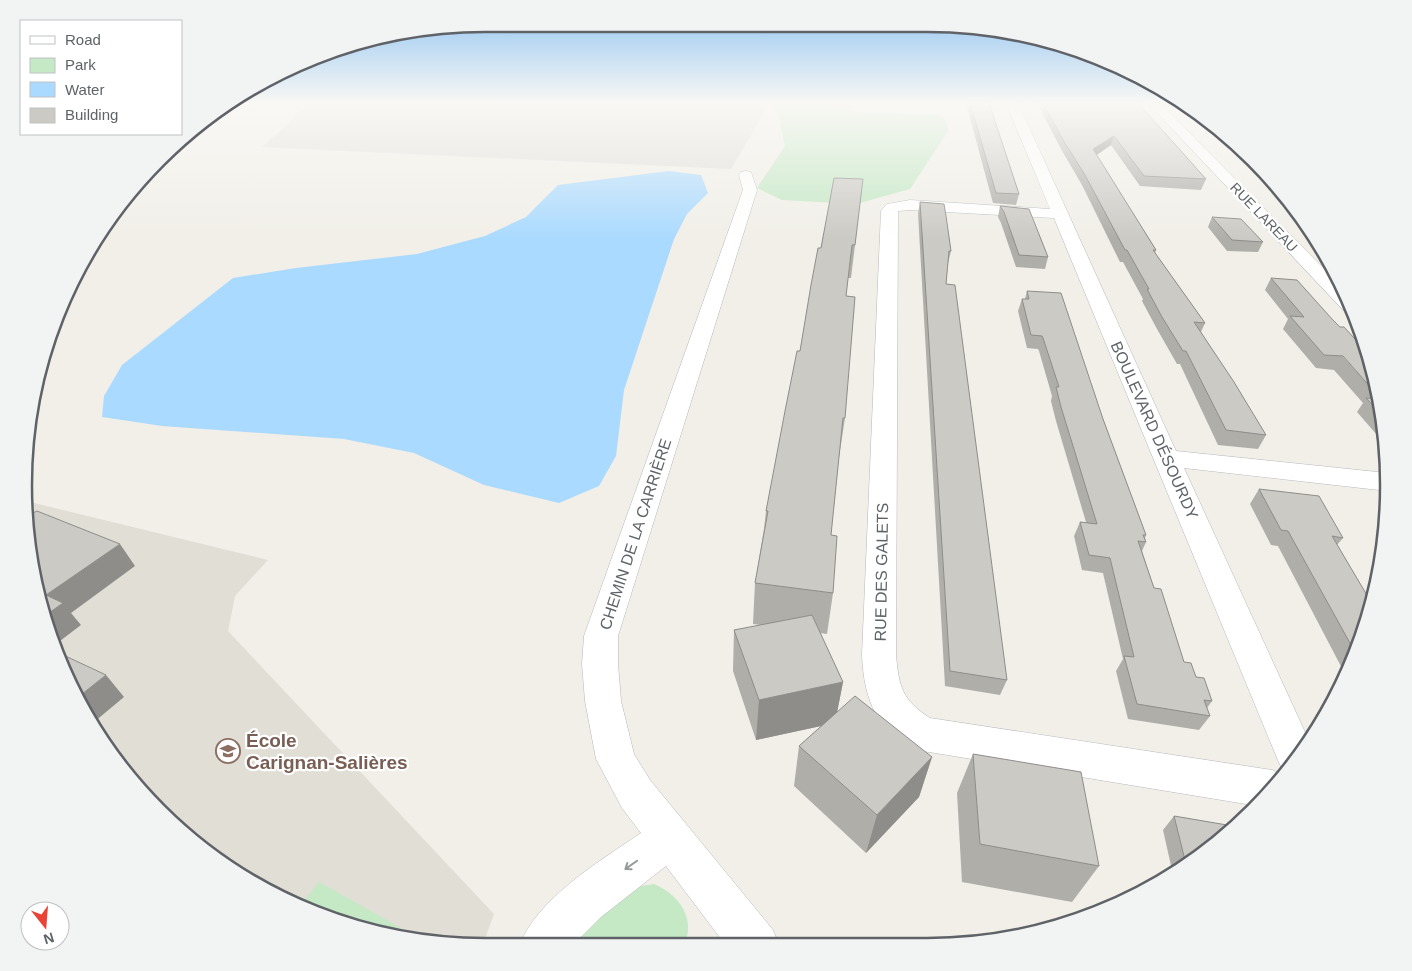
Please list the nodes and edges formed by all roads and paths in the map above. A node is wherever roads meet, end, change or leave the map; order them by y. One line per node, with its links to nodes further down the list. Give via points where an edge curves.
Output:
1 (1032, 148): 4 (street, BOULEVARD DÉSOURDY)
2 (1198, 148): 5 (street, RUE LAREAU)
3 (746, 175): 10 (street, CHEMIN DE LA CARRIÈRE, via 750,190 601,636 603,701 616,758 636,794)
4 (1060, 214): 6 (street, BOULEVARD DÉSOURDY); 9 (street, RUE DES GALETS, via 910,205 889,211 879,655 886,702 903,722 923,734)
5 (1336, 291)
6 (1167, 458): 7 (street); 8 (street, BOULEVARD DÉSOURDY)
7 (1380, 481)
8 (1294, 750)
9 (1264, 788)
10 (671, 837): 11 (street, one-way to 11, via 618,874 575,911); 12 (street, CHEMIN DE LA CARRIÈRE)
11 (550, 938)
12 (745, 938)

